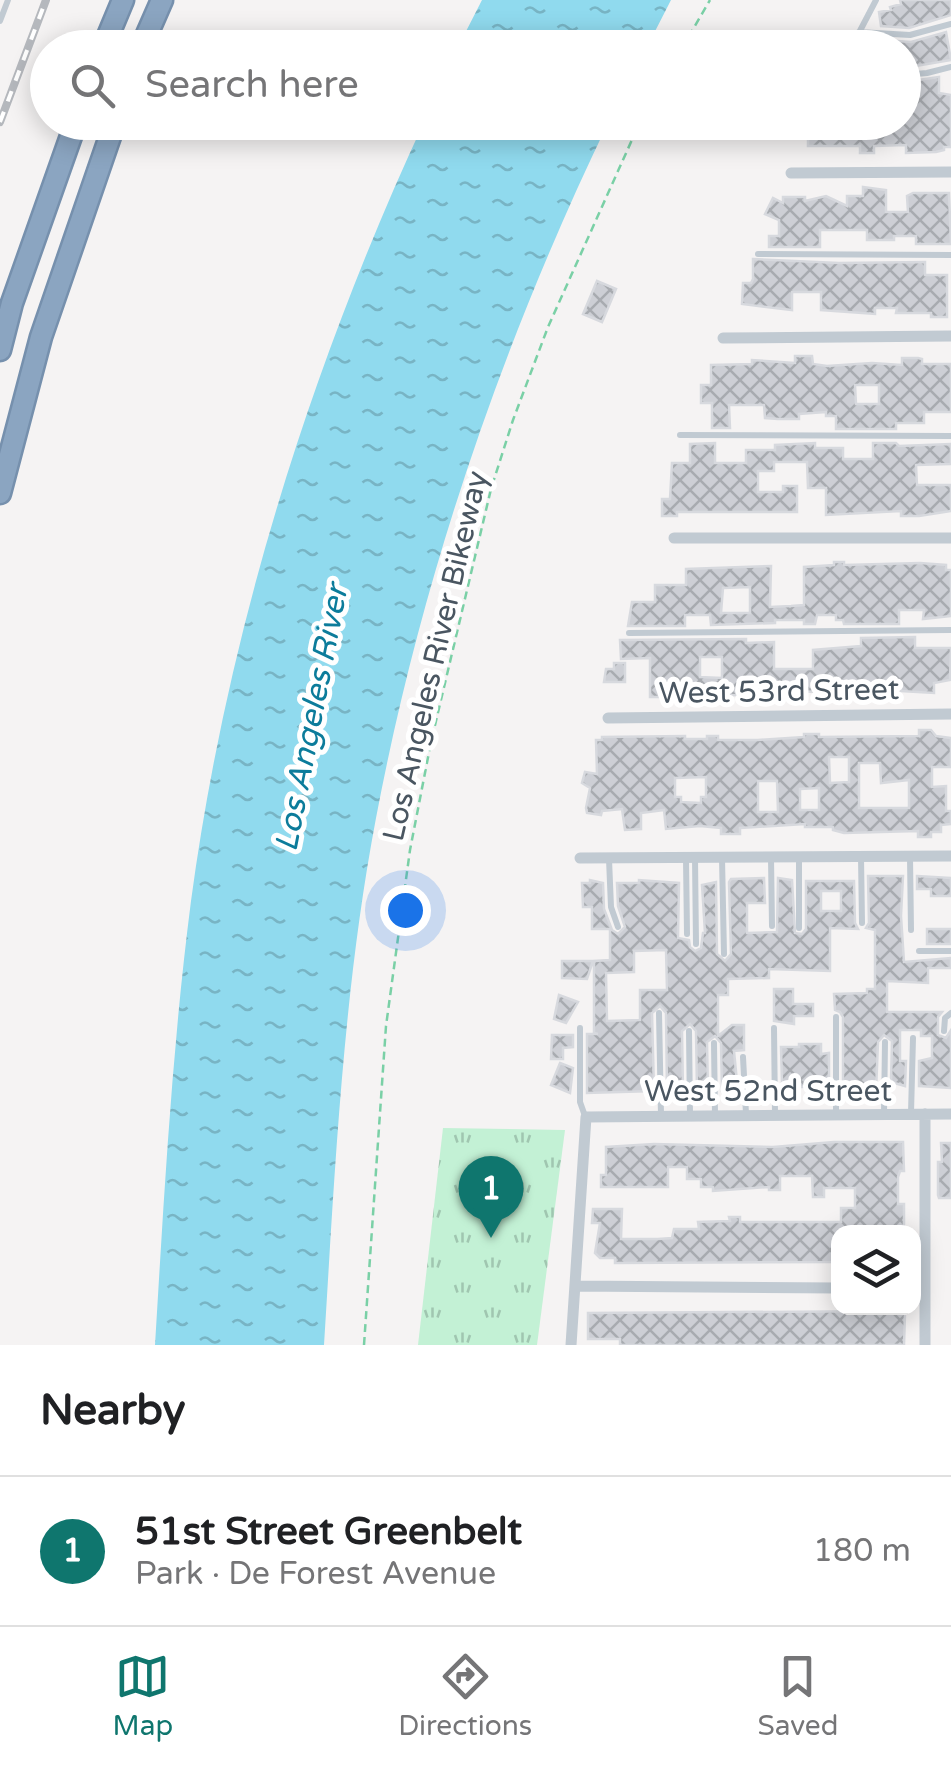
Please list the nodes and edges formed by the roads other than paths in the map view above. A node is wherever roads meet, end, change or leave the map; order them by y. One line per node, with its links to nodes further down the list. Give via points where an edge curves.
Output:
1 (8, 0): 5 (lane)
2 (123, 0): 7 (highway)
3 (162, 0): 8 (highway)
4 (876, 0): 9 (lane)
5 (0, 21)
6 (951, 24): 10 (lane)
7 (110, 30)
8 (149, 30)
9 (861, 30)
10 (921, 32)
11 (951, 67): 12 (lane)
12 (921, 74)
13 (70, 140): 21 (highway)
14 (109, 140): 24 (highway, via 42,337)
15 (792, 172): 16 (street)
16 (951, 172)
17 (758, 254): 18 (lane)
18 (951, 255)
19 (951, 336): 20 (street)
20 (723, 338)
21 (0, 350)
22 (680, 435): 23 (lane)
23 (951, 436)
24 (0, 493)
25 (674, 538): 26 (street)
26 (951, 538)
27 (951, 630): 28 (lane)
28 (629, 633)
29 (951, 714): 30 (street, West 53rd Street)
30 (608, 718)
31 (800, 856): 32 (street); 37 (street); 43 (lane)
32 (861, 856): 33 (street); 40 (lane)
33 (910, 856): 34 (street); 44 (lane)
34 (951, 856)
35 (690, 857): 36 (street); 39 (street); 45 (lane); 46 (lane)
36 (722, 857): 37 (street); 49 (lane)
37 (771, 857): 41 (lane)
38 (580, 858): 39 (street)
39 (608, 858): 42 (lane, via 610,907)
40 (862, 923)
41 (772, 926)
42 (618, 927)
43 (800, 928)
44 (911, 930)
45 (687, 934)
46 (696, 944)
47 (951, 951): 48 (lane)
48 (919, 952)
49 (724, 954)
50 (659, 1013): 65 (lane)
51 (951, 1013): 56 (lane)
52 (836, 1017): 64 (lane)
53 (580, 1028): 70 (lane)
54 (774, 1028): 69 (lane)
55 (689, 1031): 66 (lane)
56 (944, 1031)
57 (913, 1038): 62 (lane)
58 (884, 1042): 61 (lane)
59 (714, 1043): 67 (lane)
60 (744, 1057): 68 (lane)
61 (884, 1114): 62 (street, West 52nd Street); 64 (street, West 52nd Street)
62 (918, 1114): 63 (street, West 52nd Street); 71 (street)
63 (951, 1114)
64 (836, 1115): 69 (street, West 52nd Street)
65 (661, 1116): 66 (street, West 52nd Street); 70 (street, West 52nd Street)
66 (690, 1116): 67 (street, West 52nd Street)
67 (715, 1116): 68 (street, West 52nd Street)
68 (746, 1116): 69 (street, West 52nd Street)
69 (775, 1116)
70 (586, 1118): 72 (street)
71 (919, 1225)
72 (574, 1286): 73 (street); 75 (street)
73 (831, 1288)
74 (921, 1307): 76 (street)
75 (570, 1345)
76 (925, 1345)

